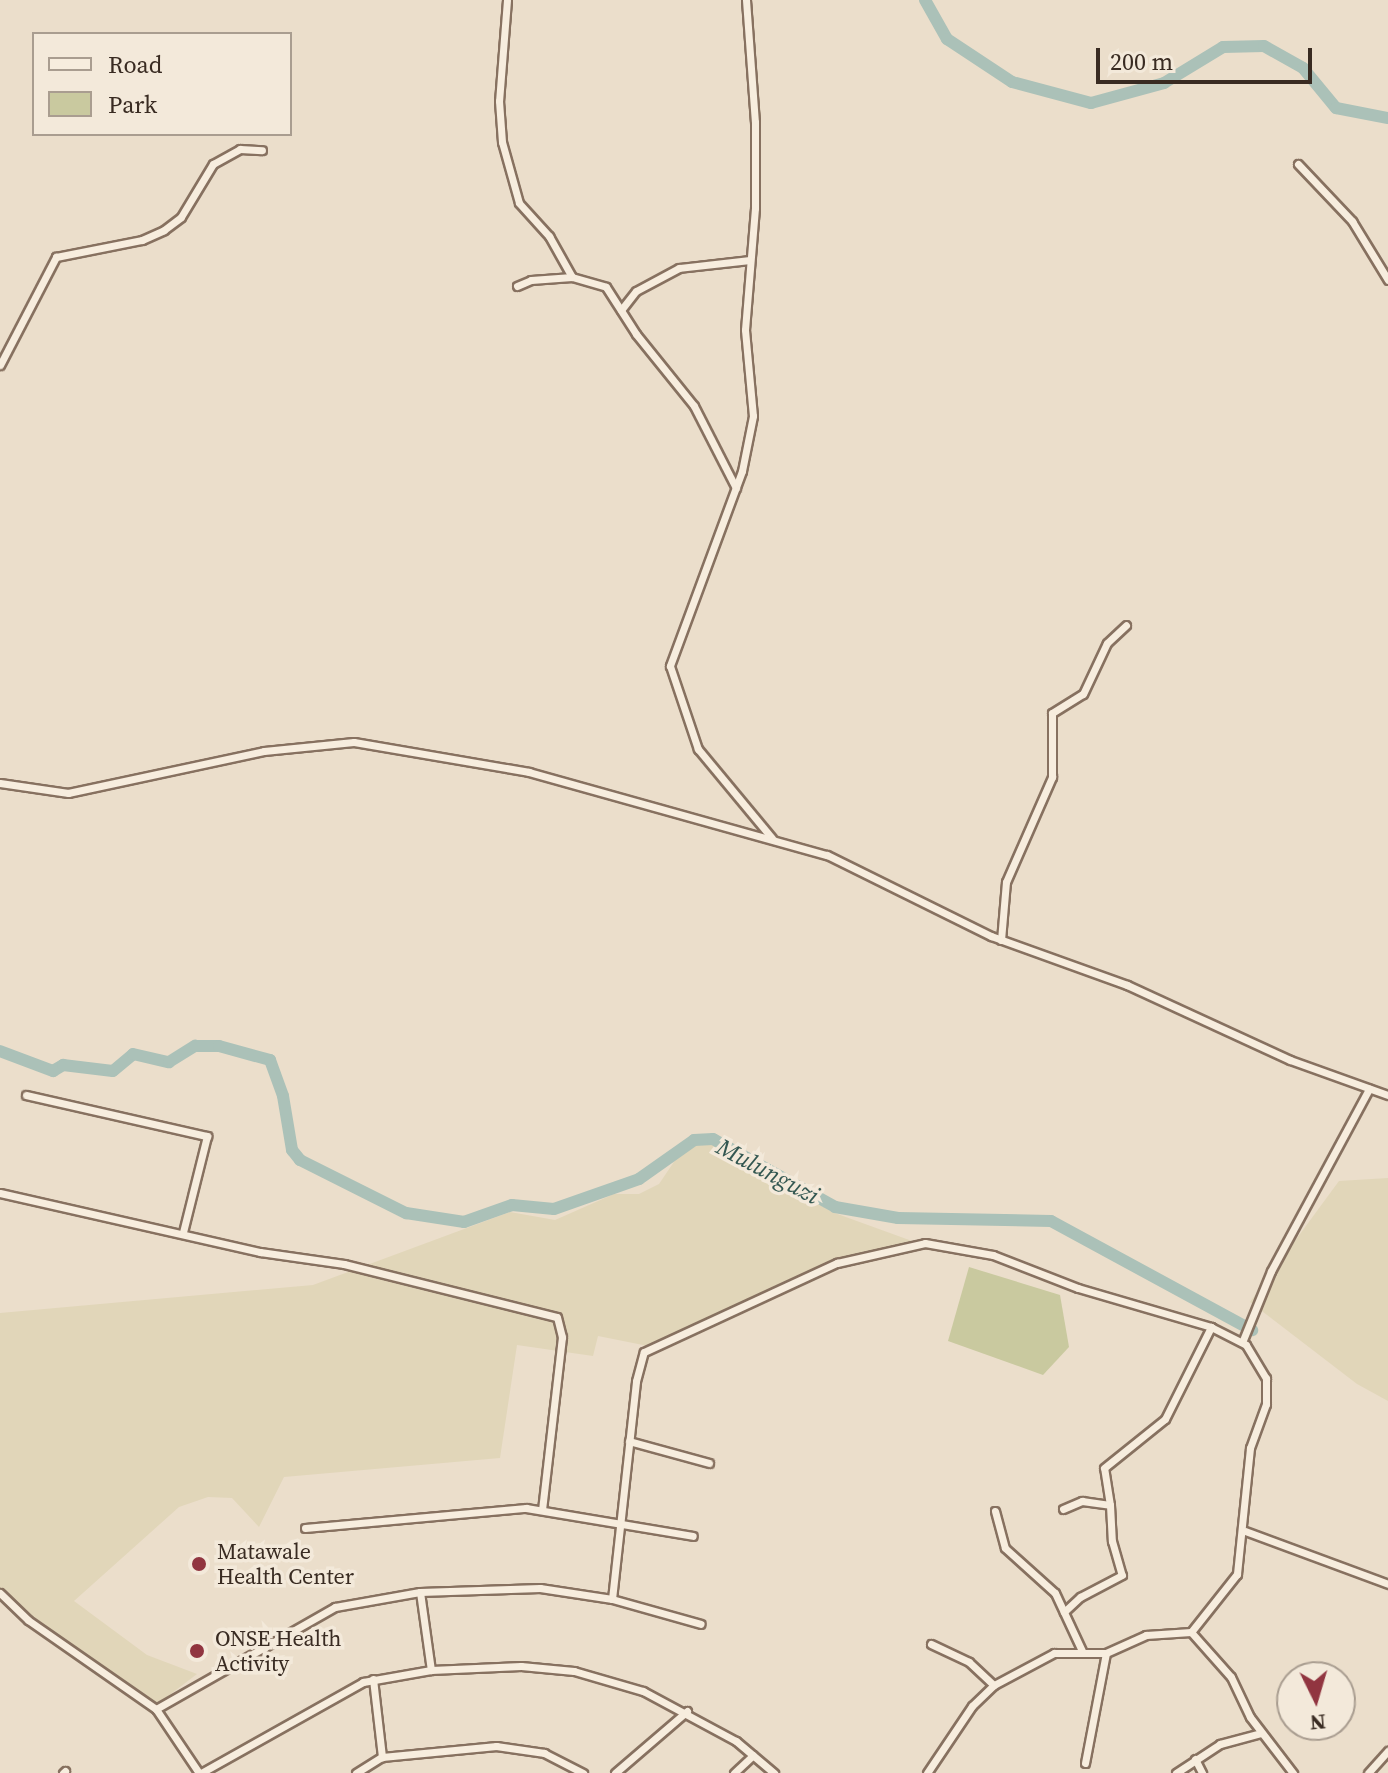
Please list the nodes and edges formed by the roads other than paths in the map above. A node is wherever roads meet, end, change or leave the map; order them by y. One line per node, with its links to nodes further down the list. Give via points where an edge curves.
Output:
1 (507, 0): 6 (street, via 499,67 502,142 519,203 549,236)
2 (746, 0): 5 (street, via 755,122)
3 (262, 150): 10 (street, via 240,149 213,164 181,217 164,230 142,240 56,257)
4 (1298, 164): 7 (street, via 1352,221)
5 (749, 260): 9 (street, via 679,268 636,291); 11 (street, via 746,365 754,413)
6 (572, 277): 8 (street); 9 (street, via 604,285)
7 (1388, 280)
8 (517, 286)
9 (621, 310): 11 (street, via 694,406)
10 (0, 365)
11 (736, 488): 14 (street, via 670,666 698,749)
12 (1126, 625): 15 (street, via 1107,643 1083,694 1052,713 1052,777 1006,882)
13 (0, 783): 14 (street, via 68,793 264,751 363,742 529,772)
14 (772, 838): 15 (street, via 838,859)
15 (1001, 940): 16 (street, via 1127,985 1290,1060)
16 (1369, 1089): 18 (street); 22 (street, via 1271,1271)
17 (26, 1095): 20 (street, via 207,1136)
18 (1388, 1095)
19 (0, 1193): 20 (street)
20 (183, 1232): 26 (street, via 260,1252 344,1264 557,1317 562,1337)
21 (1211, 1327): 22 (street); 23 (street, via 1078,1288 993,1255 921,1244 837,1263 759,1303 649,1347 640,1362); 25 (street, via 1165,1419 1104,1468)
22 (1243, 1340): 31 (street, via 1266,1378 1265,1414 1250,1452)
23 (629, 1441): 24 (street); 29 (street)
24 (709, 1463)
25 (1110, 1505): 27 (street, via 1082,1501); 37 (street, via 1112,1541 1122,1575 1080,1597)
26 (542, 1509): 29 (street); 30 (street, via 374,1518)
27 (1063, 1509)
28 (995, 1511): 37 (street, via 997,1534 1005,1548 1049,1587)
29 (621, 1521): 32 (street); 36 (street)
30 (305, 1528)
31 (1245, 1531): 33 (street); 39 (street, via 1232,1586)
32 (693, 1536)
33 (1388, 1584)
34 (420, 1592): 36 (street, via 540,1588); 43 (street); 46 (street, via 357,1601 313,1615)
35 (0, 1593): 46 (street, via 28,1620)
36 (612, 1599): 38 (street)
37 (1064, 1612): 41 (street)
38 (701, 1624)
39 (1191, 1632): 42 (street, via 1146,1635); 48 (street, via 1231,1677)
40 (931, 1644): 45 (street, via 969,1662)
41 (1082, 1651): 42 (street); 45 (street, via 1054,1653)
42 (1106, 1653): 53 (street)
43 (431, 1670): 44 (street); 47 (street, via 549,1666 620,1683)
44 (373, 1679): 51 (street); 54 (street)
45 (994, 1685): 60 (street, via 972,1706)
46 (156, 1709): 54 (street)
47 (687, 1711): 50 (street); 57 (street)
48 (1261, 1733): 52 (street, via 1220,1744); 63 (street)
49 (1388, 1751): 64 (street)
50 (753, 1755): 58 (street); 59 (street)
51 (382, 1757): 55 (street); 56 (street, via 516,1747 544,1753)
52 (1195, 1759): 61 (street); 62 (street)
53 (1085, 1763)
54 (200, 1773)
55 (356, 1773)
56 (583, 1773)
57 (615, 1773)
58 (734, 1773)
59 (774, 1773)
60 (927, 1773)
61 (1176, 1773)
62 (1202, 1773)
63 (1293, 1773)
64 (1368, 1773)

